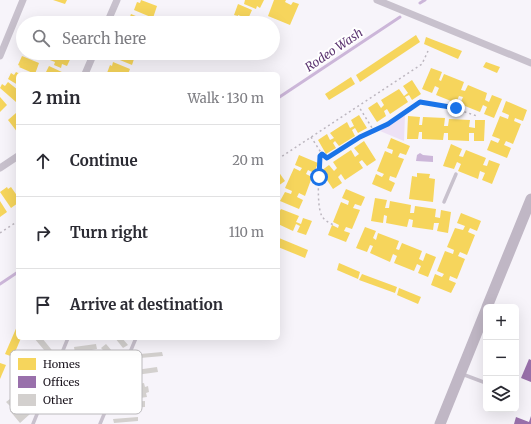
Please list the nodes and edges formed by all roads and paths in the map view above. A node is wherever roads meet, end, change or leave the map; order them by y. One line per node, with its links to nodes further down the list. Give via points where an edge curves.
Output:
1 (24, 0): 4 (street)
2 (117, 0): 5 (street)
3 (377, 0): 10 (street)
4 (17, 16)
5 (110, 16)
6 (16, 19): 8 (street)
7 (428, 51): 12 (path, via 422,64)
8 (0, 56)
9 (91, 60): 11 (street)
10 (531, 63)
11 (86, 72)
12 (358, 106): 14 (path); 15 (path)
13 (477, 116): 14 (path, via 456,108 420,102)
14 (374, 131): 16 (path, via 327,158)
15 (311, 137): 16 (path); 18 (path)
16 (322, 154): 24 (path, via 319,177 321,214 326,221)
17 (16, 157): 19 (street)
18 (280, 158)
19 (0, 168)
20 (456, 174): 21 (lane)
21 (444, 202)
22 (530, 202): 26 (main road)
23 (16, 222): 25 (path)
24 (334, 225)
25 (0, 233)
26 (488, 304)
27 (483, 317): 32 (main road)
28 (67, 340): 30 (lane)
29 (135, 340): 31 (lane)
30 (63, 350)
31 (131, 350)
32 (460, 373): 33 (lane); 38 (main road)
33 (483, 382)
34 (37, 414): 36 (lane)
35 (104, 414): 37 (lane)
36 (33, 424)
37 (100, 424)
38 (440, 424)

